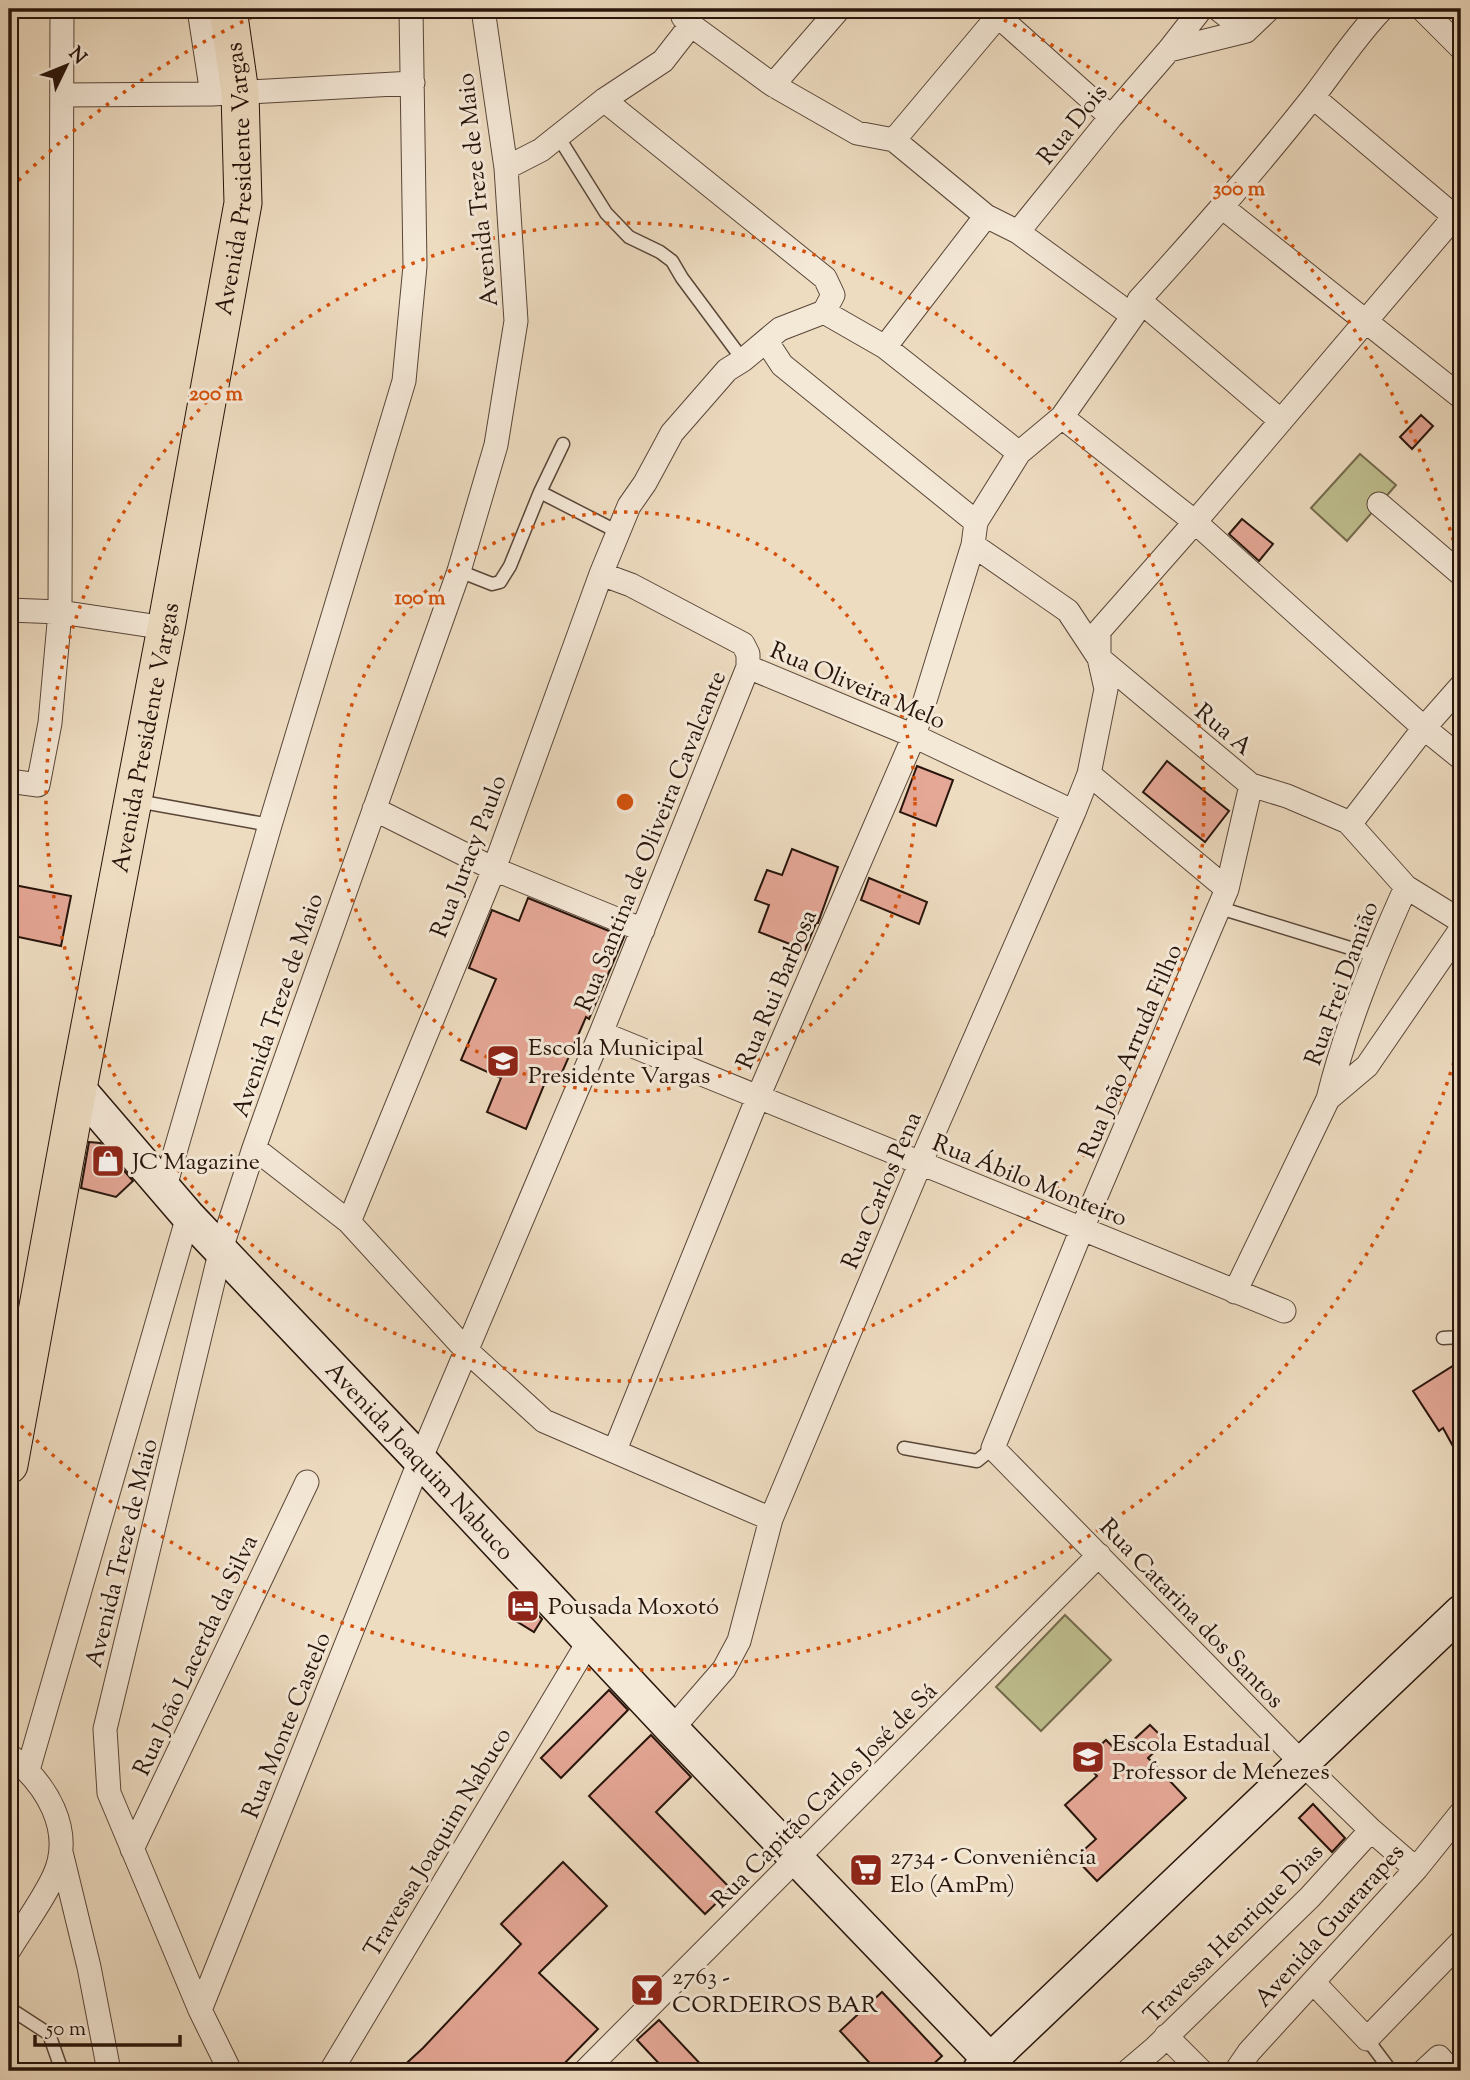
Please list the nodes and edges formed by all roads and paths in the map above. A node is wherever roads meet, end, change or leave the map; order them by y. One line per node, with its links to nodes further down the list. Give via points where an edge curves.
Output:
1 (62, 9): 20 (street)
2 (199, 9): 19 (street)
3 (228, 9): 19 (main road, Avenida Presidente Vargas)
4 (411, 9): 17 (street, Avenida Treze de Maio)
5 (483, 9): 26 (street, Avenida Treze de Maio)
6 (839, 9): 18 (street)
7 (1200, 9): 16 (street, Rua Dois)
8 (1218, 9): 14 (street)
9 (1269, 9): 14 (street)
10 (1382, 9): 21 (street)
11 (1422, 9): 15 (street)
12 (1001, 13): 23 (street); 25 (street)
13 (686, 17): 18 (street); 22 (street, via 663,61)
14 (1246, 31): 16 (street)
15 (1461, 48)
16 (1169, 50): 23 (street, Rua Dois)
17 (414, 83): 19 (street); 67 (street, Avenida Treze de Maio, via 415,266 404,381)
18 (773, 85): 25 (street, via 857,133)
19 (226, 94): 20 (street); 53 (main road, Avenida Presidente Vargas, via 243,203)
20 (62, 95): 52 (street)
21 (1313, 97): 27 (street); 29 (street)
22 (604, 100): 24 (street); 31 (street, via 825,278)
23 (1111, 117): 30 (street, Rua Dois)
24 (559, 138): 26 (street); 36 (lane, via 606,213 629,237 673,261)
25 (894, 140): 28 (street)
26 (506, 168): 48 (street, Avenida Treze de Maio, via 516,321 496,445)
27 (1222, 207): 32 (street); 33 (street)
28 (986, 216): 30 (street); 35 (street)
29 (1459, 216): 33 (street)
30 (1018, 232): 32 (street)
31 (828, 303): 34 (street, Rua Juracy Paulo, via 780,329); 35 (street)
32 (1136, 308): 38 (street); 39 (street)
33 (1365, 321): 37 (street); 39 (street)
34 (767, 342): 36 (street, Rua Juracy Paulo); 44 (street, via 782,365)
35 (885, 347): 41 (street)
36 (743, 360): 46 (street, Rua Juracy Paulo, via 727,370 673,433)
37 (1461, 397)
38 (1062, 417): 41 (street); 45 (street)
39 (1281, 421): 45 (street)
40 (563, 444): 42 (lane)
41 (1019, 453): 44 (street)
42 (540, 492): 46 (lane); 48 (lane, via 500,582 492,584)
43 (1379, 504): 50 (street)
44 (976, 522): 47 (street, Rua Rui Barbosa)
45 (1195, 522): 54 (street, via 1099,631); 57 (street)
46 (618, 532): 49 (street, Rua Juracy Paulo)
47 (973, 545): 54 (street, Rua A, via 1068,611); 58 (street, Rua Rui Barbosa)
48 (459, 571): 64 (street, Avenida Treze de Maio)
49 (601, 574): 55 (street, Rua Oliveira Melo, via 743,644); 68 (street, Rua Juracy Paulo)
50 (1461, 574)
51 (9, 610): 52 (street)
52 (60, 612): 53 (street); 61 (street, via 50,723 38,785)
53 (166, 628): 63 (main road, Avenida Presidente Vargas)
54 (1099, 658): 60 (street, Rua Carlos Pena, via 1106,689); 62 (street, Rua A)
55 (748, 667): 58 (street, Rua Oliveira Melo); 73 (street, Rua Santina de Oliveira Cavalcante)
56 (1461, 686): 57 (street)
57 (1424, 728): 59 (street); 66 (street)
58 (914, 736): 65 (street, Rua Oliveira Melo); 77 (street, Rua Rui Barbosa)
59 (1461, 758)
60 (1089, 774): 65 (street, Rua Carlos Pena); 70 (street)
61 (9, 781)
62 (1251, 785): 66 (street, Rua A); 70 (street, Rua João Arruda Filho)
63 (133, 800): 67 (lane); 76 (main road, Avenida Presidente Vargas)
64 (374, 809): 68 (street); 79 (street, Avenida Treze de Maio)
65 (1074, 812): 80 (street, Rua Carlos Pena)
66 (1350, 824): 69 (street, Rua A)
67 (270, 825): 81 (street, Avenida Treze de Maio)
68 (494, 869): 73 (street); 83 (street, Rua Juracy Paulo)
69 (1406, 887): 71 (street, Rua A); 74 (street, Rua Frei Damião)
70 (1224, 898): 74 (lane); 84 (street, Rua João Arruda Filho)
71 (1461, 921)
72 (1461, 929): 78 (street, Rua Frei Damião, via 1367,1066)
73 (643, 930): 75 (street, Rua Santina de Oliveira Cavalcante)
74 (1376, 956): 78 (street, Rua Frei Damião, via 1339,1054)
75 (601, 1033): 77 (street, Rua Ábilo Monteiro); 90 (street, Rua Santina de Oliveira Cavalcante)
76 (78, 1088): 81 (main road, Avenida Joaquim Nabuco); 95 (main road, Avenida Presidente Vargas)
77 (758, 1097): 80 (street, Rua Ábilo Monteiro); 93 (street, Rua Rui Barbosa)
78 (1328, 1099): 86 (street, Rua Frei Damião)
79 (254, 1148): 83 (street); 85 (street, Avenida Treze de Maio)
80 (920, 1164): 84 (street, Rua Ábilo Monteiro); 97 (street, Rua Carlos Pena)
81 (164, 1190): 82 (main road, Avenida Joaquim Nabuco)
82 (188, 1216): 85 (main road, Avenida Joaquim Nabuco); 104 (street, Avenida Treze de Maio)
83 (349, 1222): 90 (street)
84 (1082, 1229): 86 (street, Rua Ábilo Monteiro); 92 (street, Rua João Arruda Filho)
85 (221, 1249): 94 (main road, Avenida Joaquim Nabuco); 107 (street, Avenida Treze de Maio, via 105,1729 109,1793)
86 (1235, 1292): 87 (street, Rua Ábilo Monteiro)
87 (1284, 1311)
88 (1461, 1336): 89 (lane)
89 (1443, 1338)
90 (466, 1350): 93 (street, via 544,1421); 94 (street, Rua Santina de Oliveira Cavalcante)
91 (904, 1448): 92 (lane, via 977,1461)
92 (993, 1448): 98 (street, Rua Catarina dos Santos)
93 (615, 1450): 97 (street)
94 (420, 1460): 100 (main road, Avenida Joaquim Nabuco); 115 (street, Rua Monte Castelo)
95 (9, 1465)
96 (307, 1482): 107 (street, Rua João Lacerda da Silva)
97 (772, 1519): 101 (street, Rua Carlos Pena, via 738,1641 724,1669)
98 (1099, 1555): 103 (street, Rua Catarina dos Santos); 109 (street, Rua Capitão Carlos José de Sá)
99 (1461, 1612): 103 (main road)
100 (589, 1641): 101 (main road, Avenida Joaquim Nabuco); 122 (street, Travessa Joaquim Nabuco)
101 (672, 1729): 109 (main road, Avenida Joaquim Nabuco)
102 (9, 1755): 104 (street)
103 (1303, 1764): 106 (street, Rua Catarina dos Santos); 118 (main road)
104 (28, 1770): 108 (street, via 49,1798 62,1843)
105 (1461, 1813): 110 (street, Avenida Guararapes)
106 (1371, 1830): 110 (street, Rua Catarina dos Santos); 116 (street, Travessa Henrique Dias, via 1310,1897)
107 (132, 1849): 115 (street, Avenida Treze de Maio)
108 (60, 1851): 112 (street, via 54,1875); 120 (street, via 89,1967)
109 (796, 1860): 118 (main road, Avenida Joaquim Nabuco); 123 (street, Rua Capitão Carlos José de Sá)
110 (1416, 1869): 113 (street, Avenida Guararapes)
111 (1461, 1942): 117 (street)
112 (9, 1950)
113 (1313, 1982): 117 (street); 126 (street, Avenida Guararapes)
114 (9, 2008): 119 (lane, via 49,2034)
115 (200, 2010): 121 (street, Avenida Treze de Maio)
116 (1166, 2036): 124 (street, Travessa Henrique Dias); 125 (street)
117 (1367, 2039): 127 (lane)
118 (991, 2068)
119 (62, 2071)
120 (108, 2071)
121 (230, 2071)
122 (331, 2071)
123 (585, 2071)
124 (1128, 2071)
125 (1201, 2071)
126 (1236, 2071)
127 (1391, 2071)
128 (1424, 2071): 129 (street, via 1439,2057)
129 (1451, 2071)

